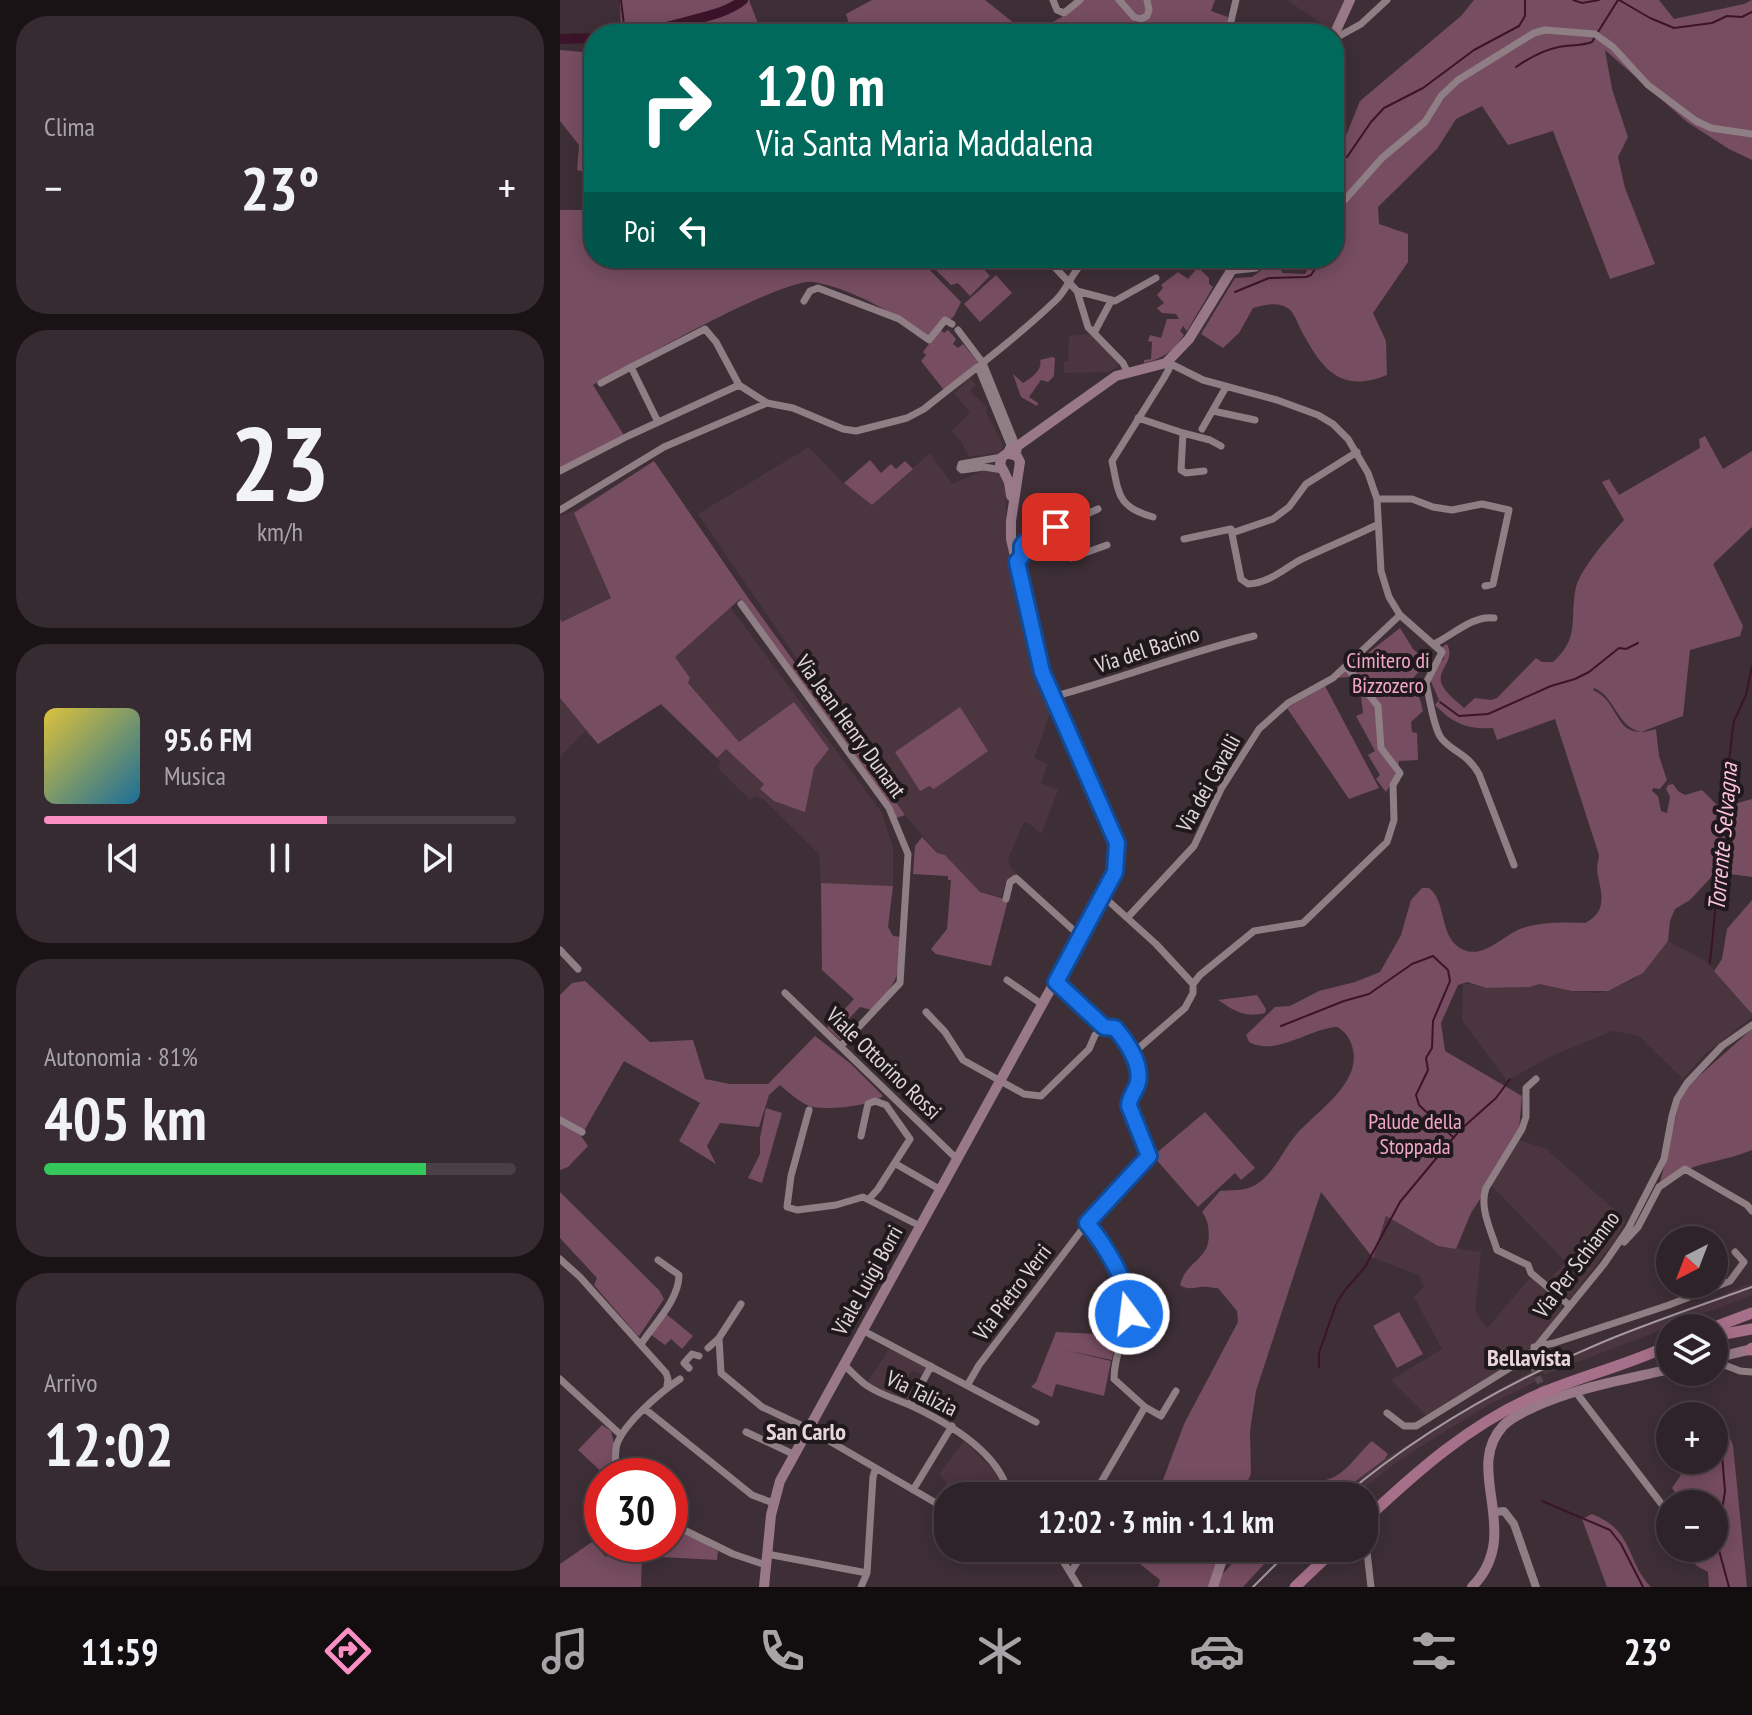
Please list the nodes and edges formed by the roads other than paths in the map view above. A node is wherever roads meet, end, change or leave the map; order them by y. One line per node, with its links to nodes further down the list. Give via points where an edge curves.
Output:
1 (1053, 0): 2 (street, via 1064,13)
2 (1080, 0)
3 (1119, 0): 4 (street, via 1141,19 1149,10)
4 (1147, 0)
5 (1236, 0): 8 (street)
6 (1350, 0): 9 (main road)
7 (1387, 0): 10 (street)
8 (1230, 24)
9 (1340, 24)
10 (1344, 32)
11 (1752, 134): 12 (street, via 1696,121 1648,85 1603,38 1545,30 1523,38 1458,80 1425,122 1382,158)
12 (1344, 201)
13 (1056, 268): 19 (street)
14 (1076, 268): 19 (street)
15 (1232, 268): 17 (main road)
16 (1256, 268): 17 (street)
17 (1230, 271): 24 (main road, via 1189,339)
18 (1156, 278): 22 (street)
19 (1070, 282): 20 (street); 25 (street, via 1048,308)
20 (1077, 291): 22 (street); 23 (street)
21 (804, 301): 25 (street, via 818,288 899,319 929,340 945,320)
22 (1111, 301): 23 (street)
23 (1094, 333): 27 (street)
24 (1168, 361): 27 (main road, Viale Luigi Borri); 30 (street); 33 (street, via 1169,369)
25 (980, 365): 31 (street, via 913,415 856,431); 41 (street); 41 (street)
26 (631, 367): 28 (street); 29 (street, via 705,329); 35 (street)
27 (1127, 371): 37 (main road, Viale Luigi Borri)
28 (601, 383)
29 (739, 385): 31 (street); 35 (street)
30 (1226, 387): 32 (street); 40 (street, via 1318,415)
31 (767, 403): 48 (street, via 664,447)
32 (1213, 411): 34 (street); 36 (street)
33 (1138, 418): 38 (street); 50 (street, via 1112,461 1124,504)
34 (1255, 420)
35 (658, 422): 43 (street)
36 (1202, 429)
37 (1038, 431): 41 (main road, Viale Luigi Borri); 42 (main road, Viale Luigi Borri)
38 (1183, 433): 39 (street); 45 (street, via 1181,470)
39 (1221, 446)
40 (1357, 452): 46 (street); 53 (street, via 1306,484 1273,519)
41 (1009, 453): 42 (main road); 44 (main road, Viale Luigi Borri, via 1000,464); 44 (street, via 960,466)
42 (1019, 464): 44 (main road, via 1012,473); 49 (main road, Viale Luigi Borri)
43 (560, 471)
44 (1004, 471): 49 (main road, Viale Luigi Borri)
45 (1204, 471)
46 (1377, 499): 51 (street); 57 (street, via 1412,499 1452,510 1482,504 1509,510 1493,584)
47 (1098, 509): 52 (street)
48 (560, 510)
49 (1012, 513): 56 (main road, Viale Luigi Borri)
50 (1153, 517)
51 (1377, 525): 53 (street, via 1270,579 1248,584 1241,579); 59 (street, via 1381,571)
52 (1056, 527): 55 (street, via 1071,558); 56 (street, via 1025,542)
53 (1232, 533): 54 (street, via 1231,529)
54 (1184, 539)
55 (1107, 545)
56 (1017, 562): 64 (main road, Viale Luigi Borri)
57 (1485, 586)
58 (741, 604): 80 (street, Via Jean Henry Dunant, via 889,808 908,854 900,983)
59 (1400, 615): 62 (street); 63 (street, Via dei Cavalli)
60 (1494, 618): 62 (street, via 1480,618)
61 (1254, 636): 64 (street, Via del Bacino)
62 (1434, 644): 65 (street, via 1441,657 1426,683 1441,738 1479,774)
63 (1346, 666): 68 (street, Via dei Cavalli, via 1288,703 1259,729 1221,789 1194,846); 74 (street, via 1378,706 1381,748 1400,773 1393,785 1394,820 1387,842 1303,923 1254,931)
64 (1052, 697): 66 (main road, Viale Luigi Borri, via 1117,843 1115,872)
65 (1514, 865)
66 (1104, 897): 68 (street); 69 (main road, Viale Luigi Borri)
67 (1006, 899): 69 (street, via 1016,878)
68 (1128, 917): 74 (street)
69 (1081, 937): 73 (main road, Viale Luigi Borri)
70 (560, 950): 71 (street)
71 (578, 969)
72 (1007, 980): 76 (street)
73 (1056, 982): 76 (main road, Viale Luigi Borri); 79 (street)
74 (1193, 984): 81 (street, via 1185,1008)
75 (785, 993): 80 (street, Viale Ottorino Rossi)
76 (1043, 1005): 83 (main road, Viale Luigi Borri)
77 (926, 1012): 83 (street, via 963,1060)
78 (1752, 1025): 98 (street, Via Per Schianno, via 1722,1046 1677,1099 1661,1168)
79 (1104, 1027): 81 (street, via 1115,1028); 83 (street, via 1041,1096 1024,1094)
80 (841, 1046): 88 (street, Viale Ottorino Rossi)
81 (1132, 1054): 93 (street, Via Pietro Verri, via 1139,1075 1129,1106 1149,1156)
82 (1536, 1079): 100 (street, via 1526,1088 1522,1129 1486,1188 1484,1209 1497,1250 1528,1265)
83 (1001, 1080): 88 (main road, Viale Luigi Borri)
84 (809, 1110): 91 (street, via 787,1207 797,1210)
85 (560, 1120): 86 (street)
86 (582, 1132)
87 (861, 1136): 89 (street, via 868,1104 881,1102 910,1139)
88 (958, 1160): 90 (main road, Viale Luigi Borri)
89 (896, 1164): 90 (street); 91 (street)
90 (941, 1190): 94 (main road, Viale Luigi Borri)
91 (870, 1198): 94 (street)
92 (1752, 1211): 98 (street, via 1685,1169 1659,1187 1638,1227)
93 (1087, 1223): 122 (street, Via Pietro Verri); 127 (street, via 1129,1296 1114,1379)
94 (920, 1226): 104 (main road, Viale Luigi Borri)
95 (1735, 1252): 108 (street, via 1744,1262 1730,1281)
96 (560, 1259): 107 (street)
97 (658, 1260): 107 (street, via 679,1275 679,1283)
98 (1604, 1264): 100 (street, Via Per Schianno)
99 (741, 1304): 106 (street)
100 (1569, 1305): 108 (street, Via Per Schianno)
101 (1752, 1313): 102 (highway)
102 (1728, 1322)
103 (1750, 1329): 105 (highway)
104 (862, 1330): 113 (main road, Viale Luigi Borri); 114 (street)
105 (1728, 1333)
106 (719, 1338): 117 (street); 132 (street, via 721,1373 762,1407)
107 (641, 1344): 123 (street, via 666,1373)
108 (1534, 1347): 111 (street, Via Per Schianno)
109 (1751, 1349): 112 (main road)
110 (1656, 1351): 141 (highway, via 1545,1392 1471,1431)
111 (1529, 1356): 116 (street); 129 (street, via 1416,1426 1404,1426)
112 (1728, 1356)
113 (843, 1364): 126 (street, Via Talizia, via 865,1384); 132 (main road, Viale Luigi Borri)
114 (931, 1366): 122 (street); 126 (street)
115 (1728, 1366): 119 (street)
116 (1533, 1367)
117 (688, 1369)
118 (1656, 1372): 125 (main road)
119 (1752, 1372)
120 (560, 1379): 134 (street)
121 (680, 1379): 123 (street)
122 (968, 1384): 130 (street)
123 (667, 1386): 128 (street)
124 (1176, 1391): 127 (street, via 1161,1416)
125 (1575, 1391): 142 (street); 147 (main road, via 1517,1415 1494,1438 1488,1474)
126 (910, 1405): 131 (street, Via Talizia)
127 (1145, 1407): 139 (street)
128 (645, 1409): 134 (street); 144 (street, via 756,1497)
129 (1387, 1413)
130 (1036, 1422)
131 (952, 1426): 138 (street, Via Talizia); 140 (street)
132 (807, 1428): 135 (main road, Viale Luigi Borri); 137 (street)
133 (746, 1432): 135 (street)
134 (621, 1435): 136 (street)
135 (793, 1454): 144 (main road, Viale Luigi Borri)
136 (614, 1458)
137 (875, 1470): 140 (street); 156 (street)
138 (1005, 1482)
139 (1101, 1482)
140 (913, 1490): 143 (street)
141 (1390, 1496): 145 (highway); 146 (highway)
142 (1656, 1498)
143 (934, 1502)
144 (773, 1503): 149 (main road, Viale Luigi Borri)
145 (1378, 1503)
146 (1378, 1508)
147 (1495, 1512): 163 (main road, via 1493,1551); 164 (street, via 1504,1511 1514,1524)
148 (688, 1532): 149 (street, via 733,1554)
149 (767, 1559): 156 (street); 157 (main road, Viale Luigi Borri)
150 (1063, 1562): 155 (street)
151 (1077, 1562): 155 (street)
152 (1222, 1562): 160 (main road)
153 (1321, 1562): 161 (highway)
154 (1368, 1562): 162 (street)
155 (1071, 1572): 159 (street)
156 (867, 1573): 158 (street)
157 (764, 1587)
158 (861, 1587)
159 (1079, 1587)
160 (1213, 1587)
161 (1295, 1587)
162 (1371, 1587)
163 (1472, 1587)
164 (1536, 1587)

